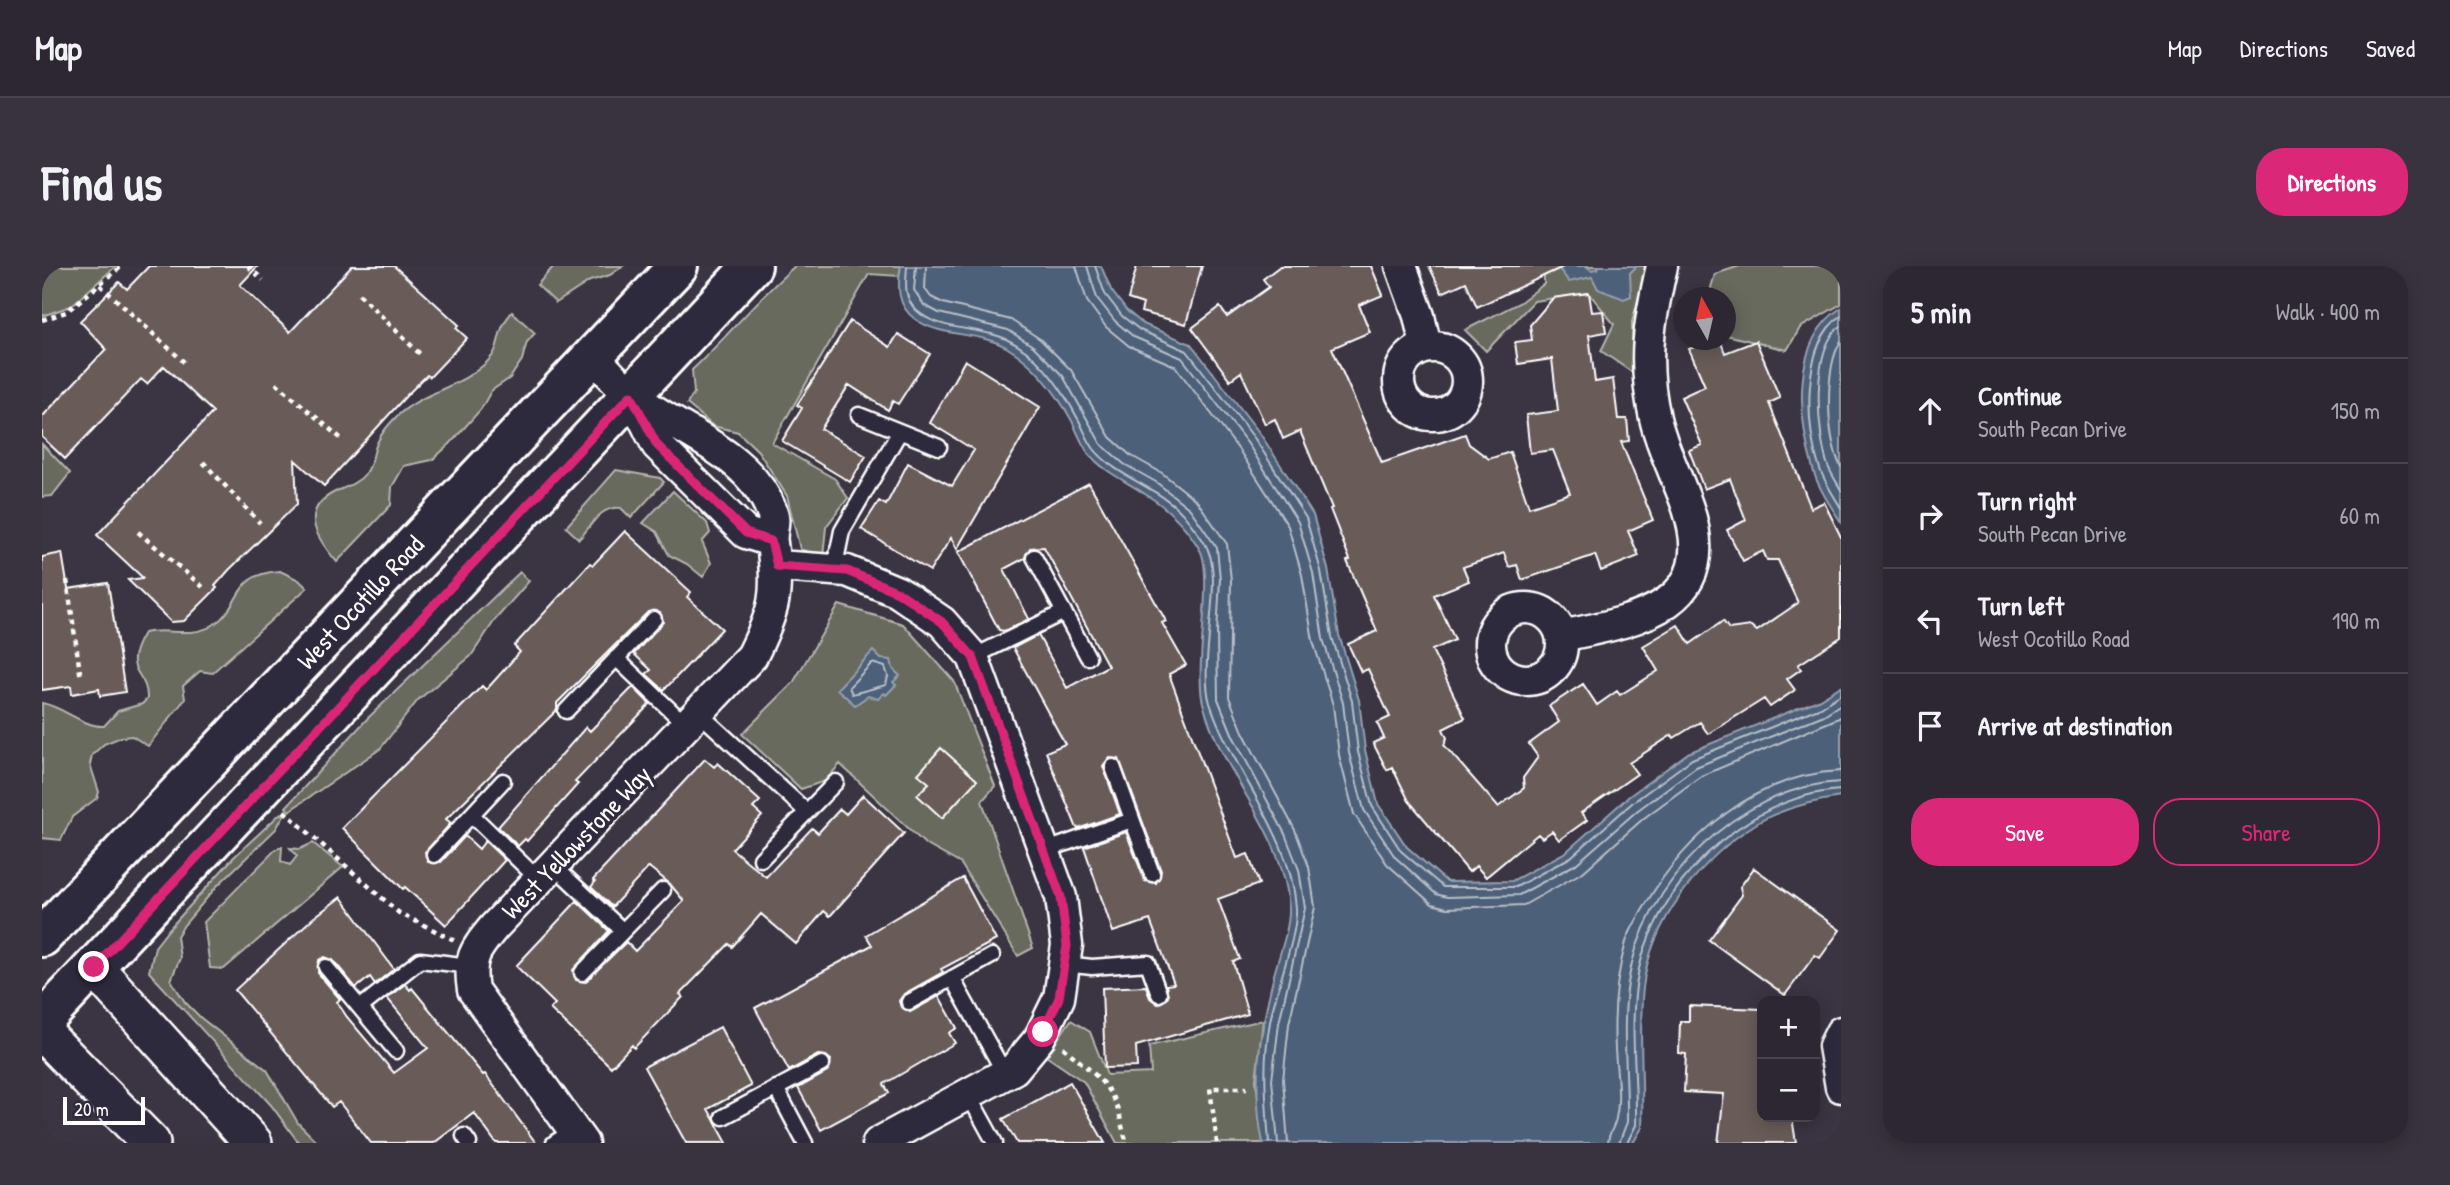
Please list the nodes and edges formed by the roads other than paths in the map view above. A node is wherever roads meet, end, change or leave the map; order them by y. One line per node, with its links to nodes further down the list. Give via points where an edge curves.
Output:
1 (678, 266): 6 (main road, West Ocotillo Road)
2 (752, 266): 7 (main road)
3 (1401, 266): 5 (street)
4 (1662, 266): 18 (street, via 1646,340 1647,370 1655,420 1689,510 1697,545 1692,569 1682,589 1664,607)
5 (1426, 347)
6 (593, 356): 7 (street); 36 (main road, West Ocotillo Road)
7 (631, 395): 11 (street); 12 (street, via 657,445); 41 (main road)
8 (859, 415): 9 (lane)
9 (898, 433): 10 (lane); 15 (lane, via 842,531)
10 (939, 447)
11 (743, 467): 12 (street); 13 (street, West Yellowstone Way, via 774,515)
12 (714, 501): 13 (street)
13 (774, 553): 15 (street); 23 (street, West Yellowstone Way, via 768,623 752,656)
14 (1034, 558): 16 (lane)
15 (834, 570): 19 (street, via 898,592 942,622)
16 (1064, 612): 19 (lane); 20 (lane)
17 (654, 619): 21 (lane)
18 (1561, 636)
19 (973, 657): 30 (street)
20 (1088, 657)
21 (616, 658): 22 (lane); 23 (lane)
22 (566, 711)
23 (693, 719): 27 (lane); 33 (street, West Yellowstone Way)
24 (1113, 767): 29 (lane)
25 (503, 781): 28 (lane)
26 (836, 782): 27 (lane)
27 (807, 811): 32 (lane)
28 (472, 815): 31 (lane); 33 (lane)
29 (1132, 820): 30 (lane); 34 (lane)
30 (1044, 851): 40 (street, via 1061,897 1067,946)
31 (434, 855)
32 (761, 859)
33 (546, 873): 37 (lane); 38 (street, West Yellowstone Way, via 477,947)
34 (1152, 874)
35 (663, 890): 37 (lane)
36 (45, 929): 41 (main road)
37 (623, 931): 43 (lane)
38 (464, 954): 47 (lane, via 420,960); 58 (street, via 473,990)
39 (992, 956): 44 (lane)
40 (1064, 964): 45 (lane, via 1148,963); 53 (street, via 1059,998 1043,1032)
41 (94, 967): 48 (main road); 60 (street)
42 (326, 967): 47 (lane)
43 (582, 973)
44 (952, 978): 46 (lane); 53 (lane)
45 (1158, 993)
46 (909, 1002)
47 (361, 1007): 51 (lane)
48 (42, 1022)
49 (42, 1031): 59 (street)
50 (1841, 1032): 54 (street, via 1834,1046)
51 (396, 1051)
52 (822, 1064): 55 (lane)
53 (1005, 1074): 56 (street)
54 (1841, 1087)
55 (776, 1088): 57 (lane); 61 (lane)
56 (968, 1094): 62 (street); 63 (lane)
57 (723, 1117)
58 (570, 1139)
59 (151, 1143)
60 (254, 1143)
61 (805, 1143)
62 (878, 1143)
63 (995, 1143)

